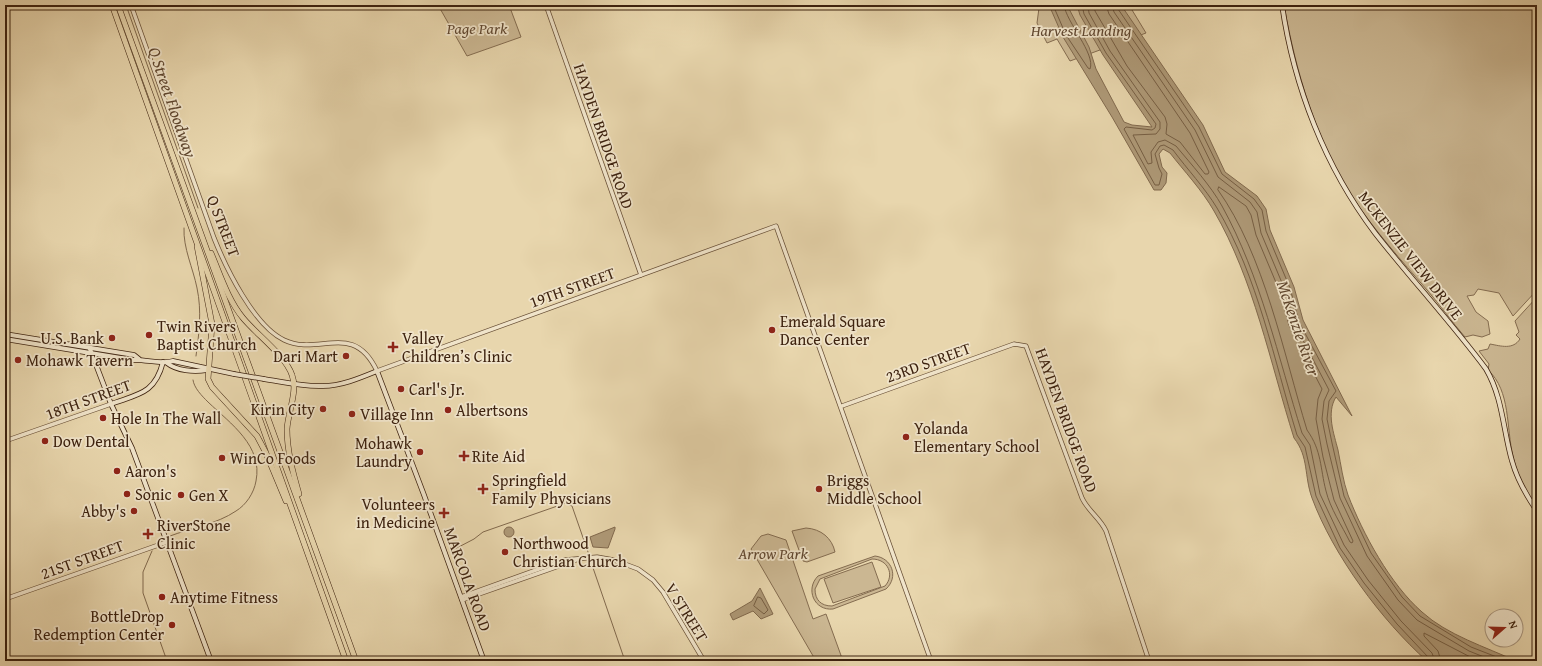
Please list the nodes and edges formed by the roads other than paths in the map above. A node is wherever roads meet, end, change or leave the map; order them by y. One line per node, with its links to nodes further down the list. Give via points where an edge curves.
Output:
1 (112, 5): 6 (highway)
2 (118, 5): 7 (highway)
3 (131, 5): 15 (street, Q STREET, via 214,238 243,296 268,328 283,340 298,344 347,343 364,352)
4 (546, 5): 8 (street, HAYDEN BRIDGE ROAD)
5 (1282, 5): 20 (main road, MCKENZIE VIEW DRIVE, via 1302,91 1333,167 1375,232 1486,369 1498,394 1514,468)
6 (197, 241): 14 (highway, via 212,324); 23 (highway)
7 (204, 243): 16 (highway, via 210,250 242,317 289,368); 21 (highway)
8 (641, 275): 15 (street, 19TH STREET); 18 (street, 19TH STREET, via 776,226)
9 (5, 334): 12 (main road)
10 (5, 339): 12 (main road)
11 (1022, 344): 18 (street, 23RD STREET, via 1014,344); 32 (street, HAYDEN BRIDGE ROAD, via 1029,349 1082,498 1106,531)
12 (91, 351): 13 (main road, via 133,360 139,358); 17 (main road)
13 (165, 363): 14 (main road, via 172,368); 17 (main road, 18TH STREET, via 153,386)
14 (208, 370): 16 (main road, bridge); 23 (highway, via 208,379 212,387 250,427 260,442)
15 (377, 371): 16 (main road, via 334,385); 25 (main road, MARCOLA ROAD)
16 (294, 384): 21 (highway, via 288,445)
17 (111, 404): 19 (street, 18TH STREET); 22 (main road, via 129,439)
18 (842, 406): 31 (street)
19 (5, 441)
20 (1537, 511)
21 (308, 528): 28 (highway)
22 (167, 542): 24 (street, 21ST STREET); 26 (main road)
23 (308, 555): 27 (highway)
24 (5, 599)
25 (462, 599): 29 (main road, MARCOLA ROAD); 30 (street, V STREET, via 564,560 597,557 623,562 653,580 663,592)
26 (211, 661)
27 (346, 661)
28 (356, 661)
29 (484, 661)
30 (704, 661)
31 (931, 661)
32 (1149, 661)

